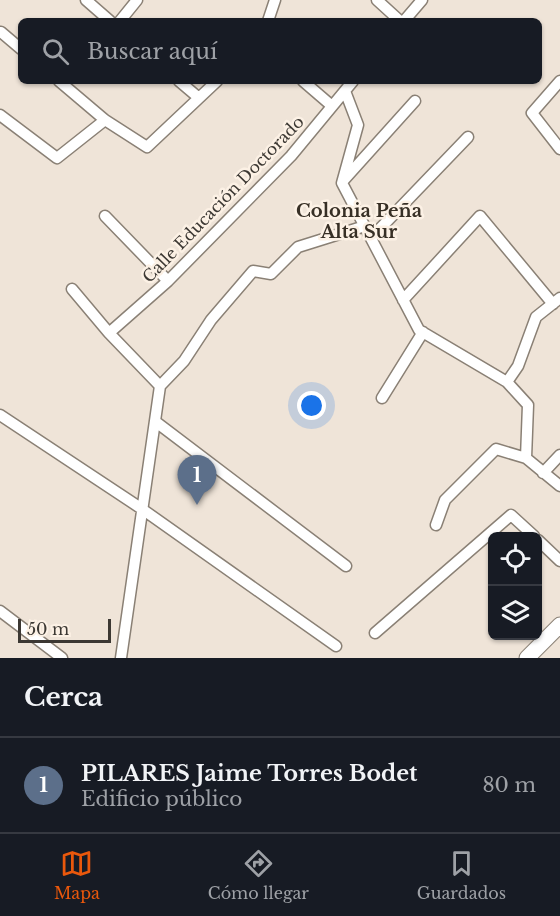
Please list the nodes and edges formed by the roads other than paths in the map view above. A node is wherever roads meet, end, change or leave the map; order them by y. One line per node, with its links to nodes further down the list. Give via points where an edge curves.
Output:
1 (86, 0): 6 (street)
2 (137, 0): 7 (street)
3 (275, 0): 8 (street)
4 (377, 0): 9 (street)
5 (422, 0): 10 (street)
6 (107, 18)
7 (122, 18)
8 (269, 18)
9 (398, 18)
10 (405, 18)
11 (1, 33): 12 (street)
12 (18, 47)
13 (560, 81): 26 (street, via 532,112)
14 (63, 84): 24 (street)
15 (183, 84): 20 (street)
16 (214, 84): 20 (street)
17 (306, 84): 22 (street)
18 (351, 84): 19 (street, Calle Educación Doctorado)
19 (345, 91): 22 (street, Calle Educación Doctorado); 27 (street, via 358,124)
20 (199, 98): 24 (street, via 147,147)
21 (415, 101): 27 (street)
22 (332, 106): 31 (street, Calle Educación Doctorado, via 291,156)
23 (0, 115): 24 (street, via 57,158)
24 (105, 120)
25 (468, 137): 30 (street)
26 (560, 149)
27 (342, 183): 29 (street)
28 (105, 216): 31 (street)
29 (365, 226): 30 (street); 38 (street, via 298,247 271,274 253,271)
30 (371, 238): 33 (street)
31 (168, 281): 36 (street, Calle Educación Doctorado)
32 (72, 289): 36 (street)
33 (403, 300): 34 (street, via 480,216); 35 (street)
34 (556, 301): 37 (street, via 537,317 518,366)
35 (423, 332): 37 (street); 39 (street)
36 (109, 333): 38 (street)
37 (507, 382): 43 (street, via 528,405)
38 (160, 386): 41 (street)
39 (382, 398)
40 (0, 415): 46 (street)
41 (156, 422): 46 (street); 53 (street)
42 (560, 455): 44 (street)
43 (526, 458): 44 (street); 47 (street, via 496,449 445,500)
44 (543, 473): 45 (street)
45 (560, 486)
46 (142, 509): 58 (street); 60 (street)
47 (436, 525)
48 (491, 532): 49 (street, via 511,515)
49 (529, 532)
50 (488, 535): 57 (street)
51 (542, 544): 52 (street)
52 (560, 561)
53 (346, 566)
54 (0, 611): 55 (street)
55 (5, 621): 59 (street)
56 (560, 625): 61 (street)
57 (375, 633)
58 (336, 646)
59 (62, 658)
60 (121, 658)
61 (527, 658)

